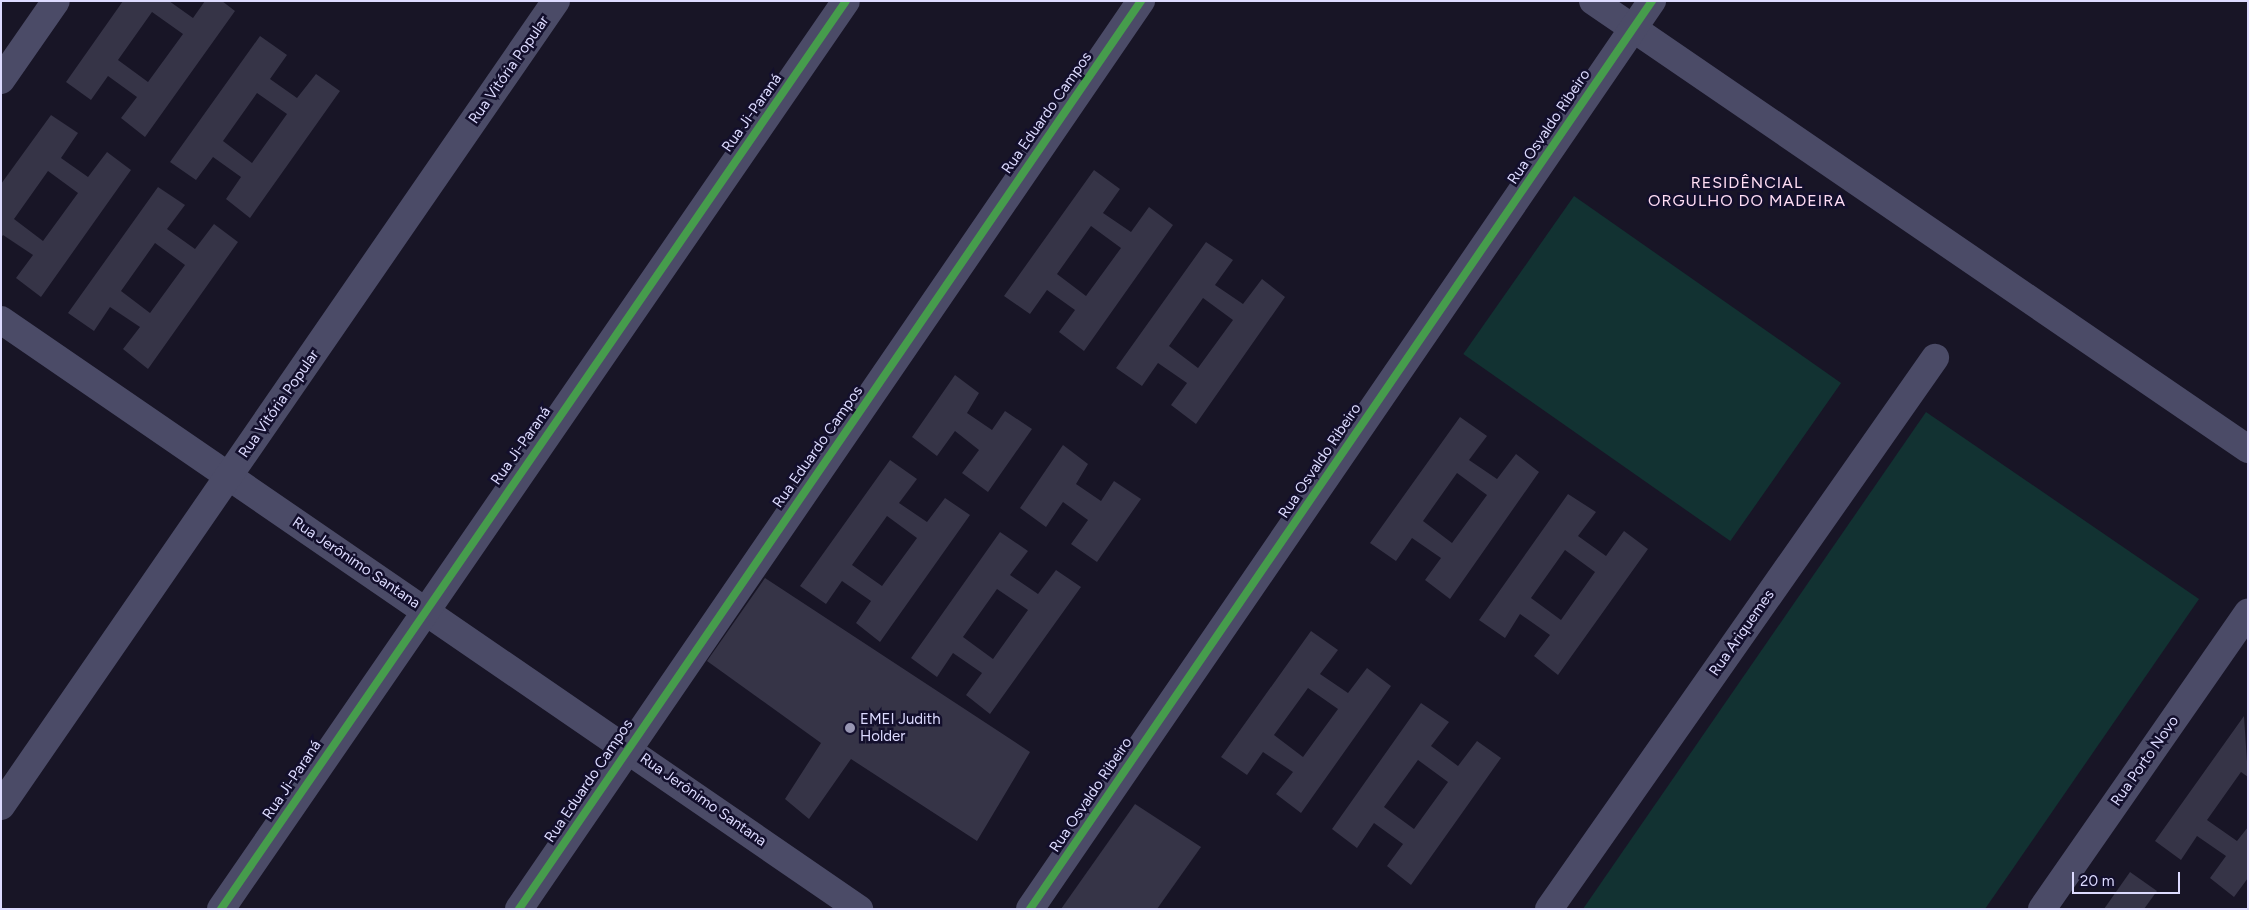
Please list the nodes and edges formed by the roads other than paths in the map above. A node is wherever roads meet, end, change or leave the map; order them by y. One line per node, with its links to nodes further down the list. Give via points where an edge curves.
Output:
1 (56, 1): 8 (street)
2 (556, 1): 12 (street, Rua Vitória Popular)
3 (846, 1): 13 (street, Rua Ji-Paraná)
4 (1141, 1): 15 (street, Rua Eduardo Campos)
5 (1593, 1): 7 (street)
6 (1652, 1): 7 (street, Rua Osvaldo Ribeiro)
7 (1633, 29): 11 (street); 20 (street, Rua Osvaldo Ribeiro)
8 (1, 80)
9 (1, 320): 12 (street, Rua Jerônimo Santana)
10 (1935, 358): 21 (street, Rua Ariquemes)
11 (2248, 449)
12 (229, 477): 13 (street, Rua Jerônimo Santana); 16 (street, Rua Vitória Popular)
13 (424, 609): 15 (street, Rua Jerônimo Santana); 17 (street, Rua Ji-Paraná)
14 (2248, 613): 22 (street, Rua Porto Novo)
15 (627, 748): 18 (street, Rua Eduardo Campos); 19 (street, Rua Jerônimo Santana)
16 (1, 806)
17 (221, 909)
18 (518, 909)
19 (859, 909)
20 (1030, 909)
21 (1549, 909)
22 (2042, 909)

